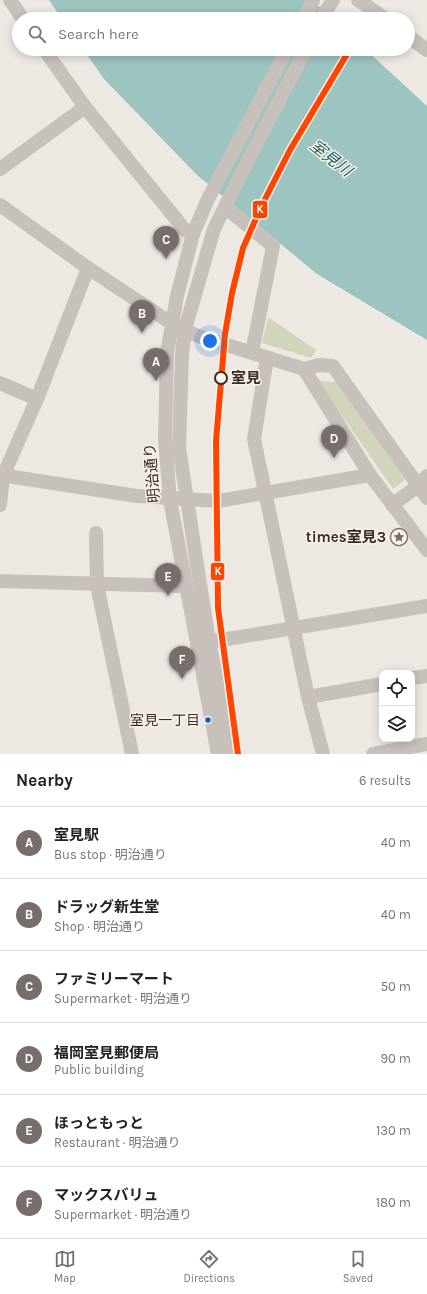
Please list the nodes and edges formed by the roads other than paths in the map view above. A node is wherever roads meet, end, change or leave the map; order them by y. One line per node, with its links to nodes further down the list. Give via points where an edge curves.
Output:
1 (10, 0): 4 (street)
2 (313, 0): 5 (street)
3 (358, 0): 6 (street)
4 (18, 12)
5 (307, 12)
6 (376, 12)
7 (415, 41): 8 (street)
8 (427, 50)
9 (49, 56): 12 (street)
10 (283, 56): 16 (street, 明治通り, via 212,191)
11 (302, 56): 15 (street, 明治通り)
12 (85, 107): 13 (street); 16 (street, via 185,230)
13 (0, 169)
14 (0, 205): 17 (street)
15 (225, 207): 19 (street, 明治通り, via 207,252); 20 (street, via 273,246)
16 (193, 234): 18 (street, 明治通り)
17 (88, 268): 18 (street); 24 (street)
18 (171, 323): 19 (street); 30 (street, 明治通り, via 167,353 166,407)
19 (185, 329): 20 (street, via 198,336); 31 (street, 明治通り, via 179,448)
20 (252, 353): 21 (street)
21 (267, 358): 22 (street); 28 (street, via 254,439)
22 (304, 369): 25 (street); 27 (street, via 319,365 333,366)
23 (0, 383): 24 (street)
24 (37, 399): 26 (street)
25 (370, 474): 28 (street); 32 (street)
26 (1, 475): 30 (street); 33 (street)
27 (422, 481): 29 (street); 32 (street)
28 (264, 493): 31 (street, via 218,501); 40 (street)
29 (427, 498)
30 (170, 500): 31 (street); 37 (street, 明治通り)
31 (186, 500): 41 (street, 明治通り)
32 (392, 504): 35 (street)
33 (0, 505)
34 (96, 533): 38 (street)
35 (427, 550)
36 (0, 581): 38 (street)
37 (186, 584): 38 (street); 48 (street, 明治通り)
38 (97, 585): 47 (street)
39 (427, 606): 40 (street)
40 (294, 629): 41 (street); 45 (street)
41 (209, 642): 49 (street, 明治通り)
42 (427, 676): 43 (street)
43 (415, 678)
44 (379, 685): 45 (street)
45 (308, 697): 50 (street)
46 (427, 744): 51 (street)
47 (132, 754)
48 (218, 754)
49 (232, 754)
50 (323, 754)
51 (373, 754)

